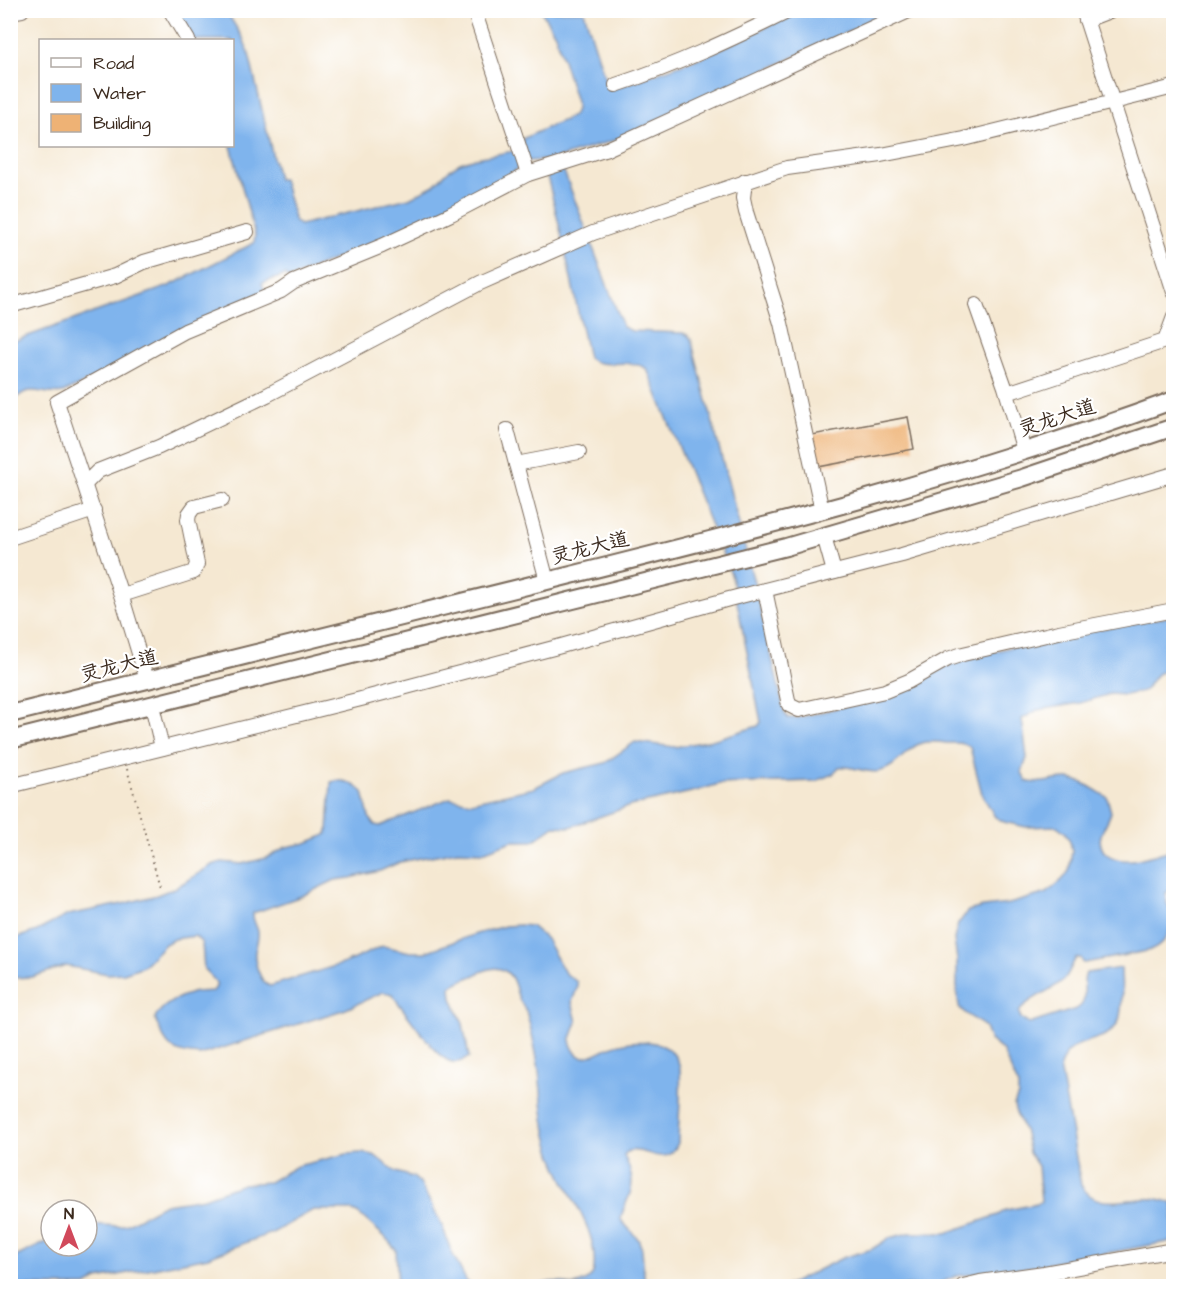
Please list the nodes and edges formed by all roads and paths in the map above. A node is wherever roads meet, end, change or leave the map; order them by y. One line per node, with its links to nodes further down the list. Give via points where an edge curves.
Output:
1 (22, 10): 7 (street)
2 (170, 10): 9 (street)
3 (474, 10): 13 (street)
4 (790, 10): 10 (street, via 723,44)
5 (911, 10): 13 (street, via 607,150)
6 (1112, 10): 8 (street)
7 (10, 12)
8 (1085, 15): 12 (street)
9 (187, 39)
10 (616, 85)
11 (1173, 87): 12 (street)
12 (1112, 102): 14 (street, via 964,139 805,164); 16 (street)
13 (527, 169): 28 (street, via 382,246 184,331 57,402)
14 (745, 182): 28 (street, via 593,233 480,282 215,421 98,471); 31 (street, via 746,212 781,323)
15 (247, 232): 18 (street)
16 (1173, 292)
17 (976, 305): 20 (street)
18 (10, 306)
19 (1173, 317): 20 (street, via 1165,341)
20 (1007, 393): 24 (street)
21 (1173, 400): 24 (main road, 灵龙大道)
22 (1173, 426): 32 (main road, via 1004,484)
23 (507, 430): 26 (street)
24 (1024, 451): 31 (main road, 灵龙大道)
25 (579, 452): 26 (street)
26 (516, 464): 35 (street)
27 (1173, 474): 34 (street)
28 (86, 483): 30 (street)
29 (222, 500): 37 (street, via 194,507 189,514 197,564 194,572)
30 (94, 510): 33 (street); 37 (street)
31 (822, 511): 35 (main road, 灵龙大道)
32 (824, 537): 34 (street); 40 (main road)
33 (10, 538)
34 (834, 572): 36 (street)
35 (547, 581): 39 (main road, 灵龙大道)
36 (762, 591): 38 (street, via 789,705 799,710 891,689 963,654); 43 (street)
37 (122, 595): 39 (street)
38 (1173, 610)
39 (147, 680): 41 (main road, 灵龙大道)
40 (152, 705): 42 (main road); 43 (street)
41 (10, 714)
42 (10, 740)
43 (162, 748): 44 (street)
44 (124, 758): 45 (street); 46 (path)
45 (10, 786)
46 (160, 887)
47 (10, 922): 48 (path)
48 (13, 934)
49 (1173, 1250): 50 (street)
50 (963, 1287)

